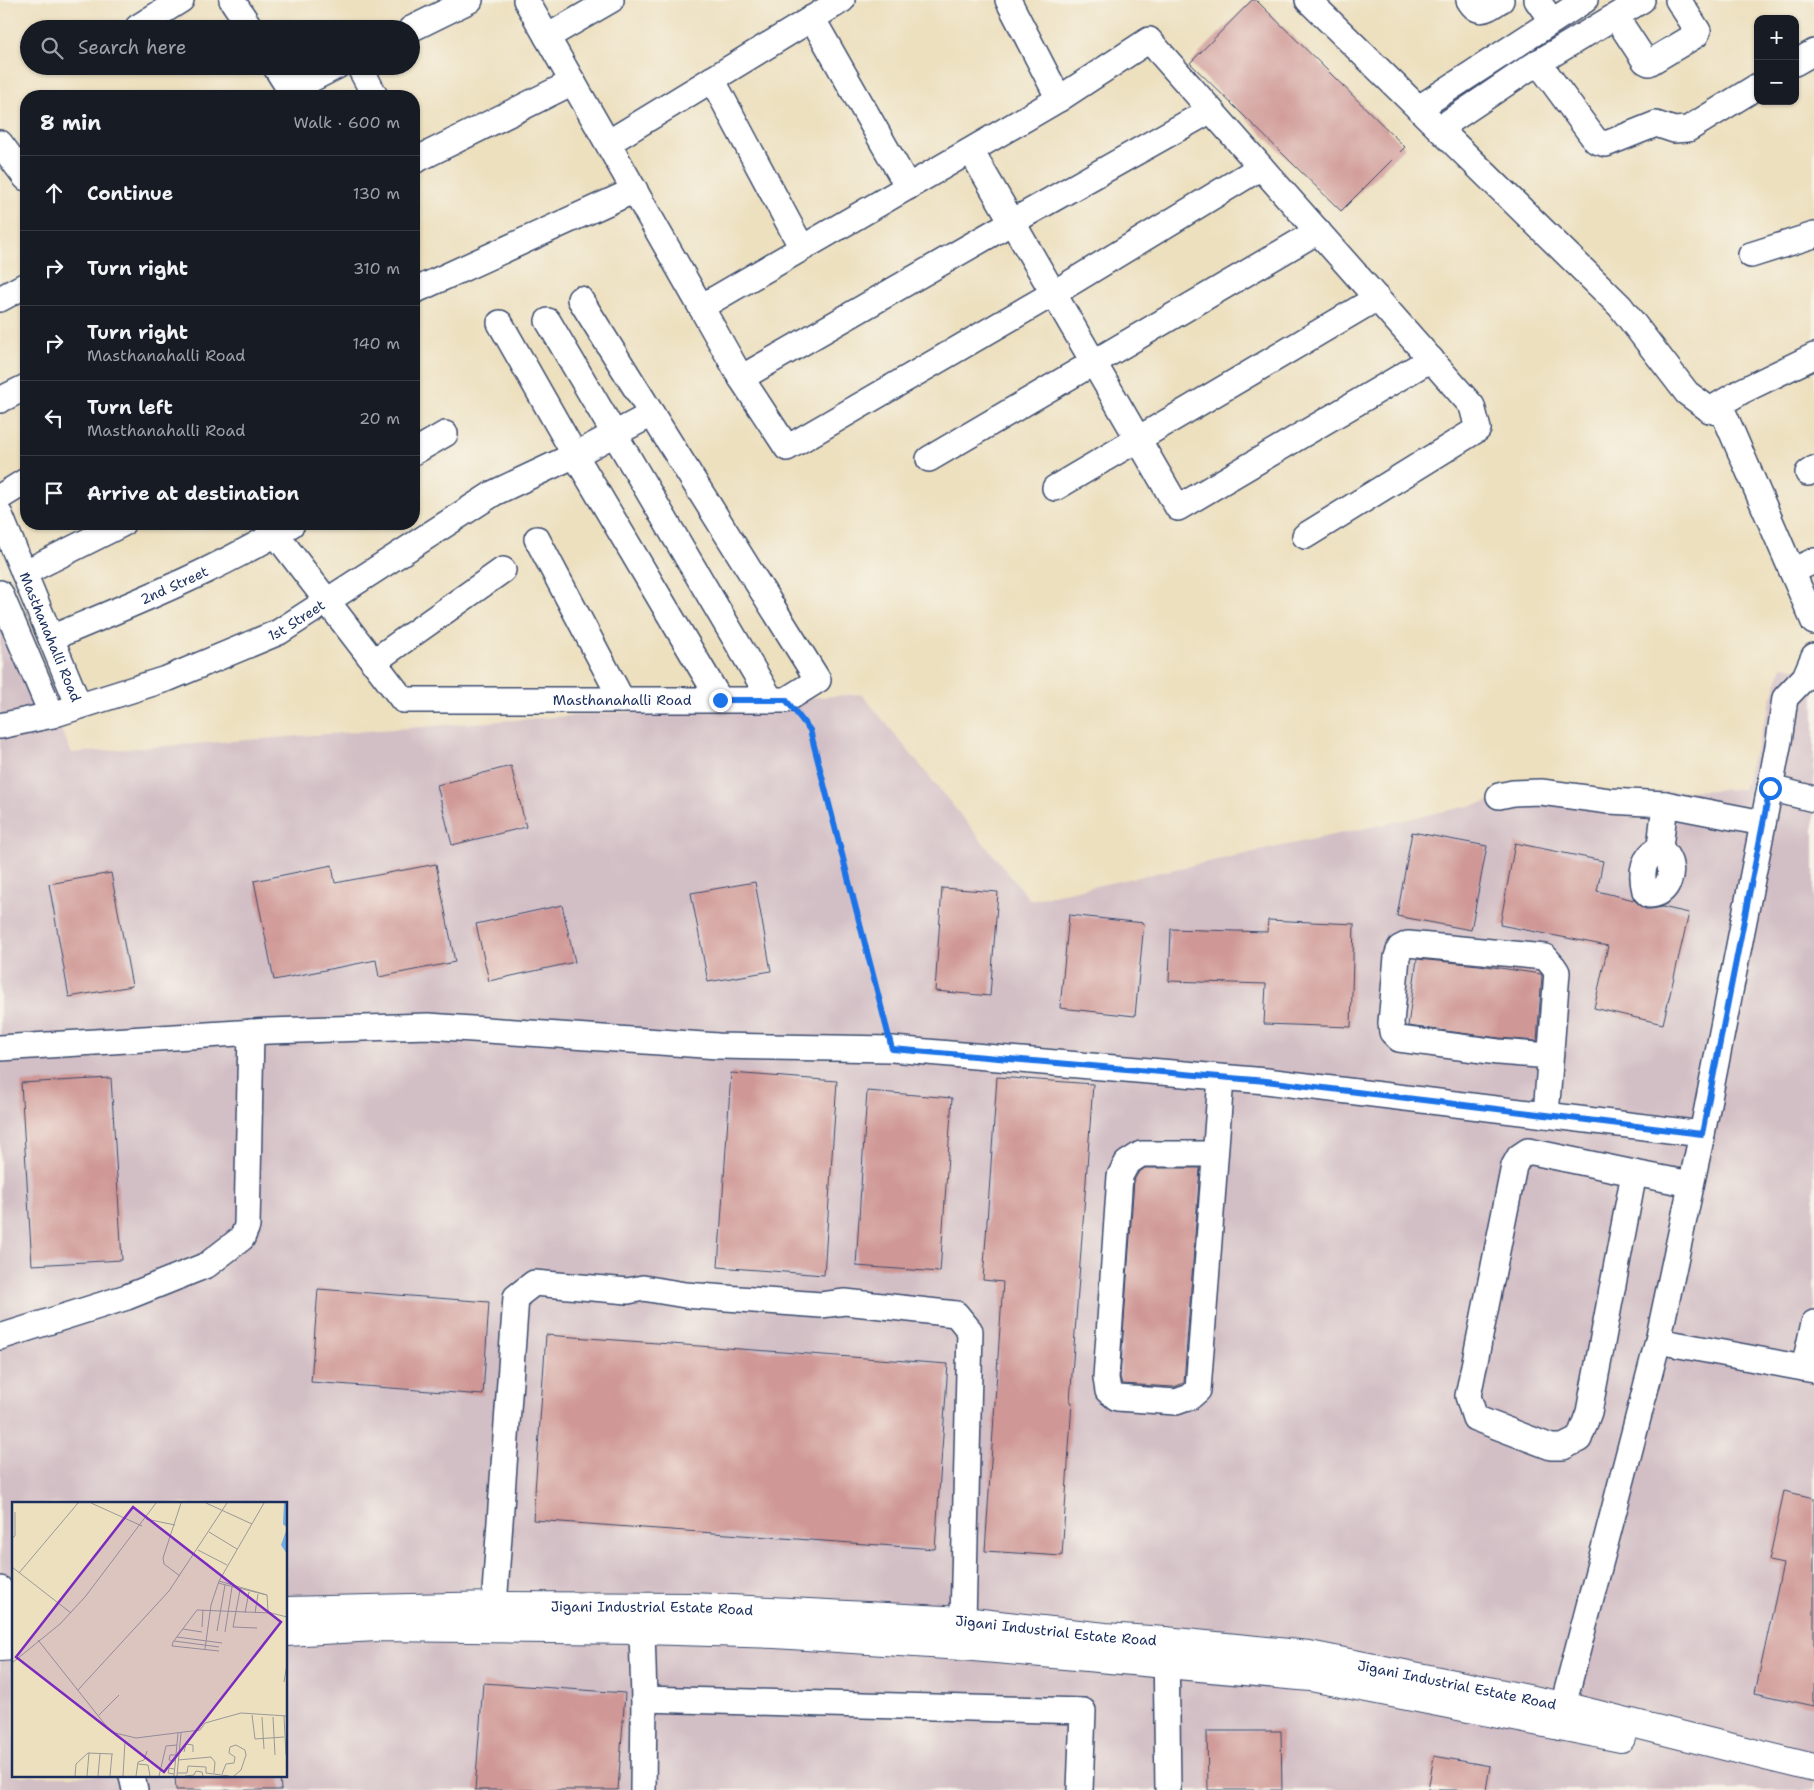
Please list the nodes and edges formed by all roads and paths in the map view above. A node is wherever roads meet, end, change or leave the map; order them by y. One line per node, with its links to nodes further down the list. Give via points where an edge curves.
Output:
1 (181, 0): 17 (street)
2 (470, 0): 20 (street)
3 (526, 0): 21 (street)
4 (611, 0): 21 (street)
5 (842, 0): 16 (street)
6 (1008, 0): 35 (street)
7 (1308, 0): 36 (street)
8 (1468, 0): 9 (street, via 1473,7 1484,10)
9 (1501, 0)
10 (1537, 0): 19 (street)
11 (1585, 0): 19 (street)
12 (1642, 0): 15 (street)
13 (1678, 0): 15 (street, via 1698,31 1649,62 1645,61)
14 (235, 1): 18 (street)
15 (1616, 17): 25 (street)
16 (812, 18): 29 (street); 45 (street)
17 (149, 20)
18 (246, 20)
19 (1552, 21): 22 (street)
20 (420, 25)
21 (547, 37): 30 (street)
22 (1510, 48): 25 (street); 36 (street)
23 (1814, 52): 24 (street)
24 (1799, 61)
25 (1532, 66): 31 (street, via 1596,141 1606,144 1656,124 1674,130 1688,129); 38 (street)
26 (280, 75): 33 (street)
27 (319, 75): 32 (street)
28 (364, 75): 34 (street)
29 (712, 79): 40 (street); 50 (street)
30 (573, 82): 40 (street); 42 (street)
31 (1754, 88)
32 (290, 90)
33 (290, 90)
34 (372, 90)
35 (1060, 100): 37 (street, via 1149,40); 41 (street)
36 (1418, 108): 38 (street)
37 (1211, 110): 43 (street); 47 (street)
38 (1440, 128): 67 (street, via 1620,306 1687,393)
39 (0, 143): 44 (street)
40 (608, 143): 46 (street)
41 (971, 151): 45 (street); 47 (street)
42 (420, 158)
43 (1261, 166): 48 (street); 54 (street)
44 (20, 170)
45 (908, 187): 50 (street)
46 (634, 190): 53 (street); 58 (street)
47 (1012, 222): 54 (street); 64 (street)
48 (1318, 231): 55 (street); 63 (street)
49 (1814, 235): 51 (street)
50 (802, 248): 58 (street)
51 (1752, 255)
52 (20, 288): 56 (street)
53 (420, 288)
54 (1054, 293): 63 (street); 64 (street, via 788,448)
55 (1377, 298): 62 (street); 71 (street)
56 (0, 299)
57 (580, 299): 68 (street)
58 (701, 307): 64 (street)
59 (548, 320): 70 (street)
60 (500, 323): 73 (street)
61 (1814, 356): 67 (street)
62 (1431, 359): 71 (street, via 1178,508); 82 (street, via 1472,406 1478,429)
63 (1093, 362): 71 (street); 74 (street)
64 (742, 378)
65 (20, 390): 66 (street)
66 (0, 400)
67 (1710, 410): 84 (street, via 1724,414)
68 (652, 414): 70 (street, 1st Street); 97 (street, via 818,680)
69 (445, 434): 72 (street)
70 (614, 434): 73 (street, 1st Street); 97 (street)
71 (1138, 438): 76 (street)
72 (420, 449)
73 (575, 455): 89 (street, 1st Street, via 494,493); 96 (street)
74 (929, 458)
75 (20, 485): 77 (street)
76 (1055, 488)
77 (0, 496)
78 (0, 515): 86 (street, Masthanahalli Road)
79 (110, 530): 86 (street)
80 (273, 530): 91 (street, 2nd Street, via 189,578)
81 (280, 530): 89 (street, Masthanahalli Road)
82 (1305, 536)
83 (537, 539): 95 (street)
84 (1803, 566): 87 (street)
85 (503, 570): 93 (street)
86 (24, 573): 91 (street, Masthanahalli Road)
87 (1808, 591): 90 (street)
88 (0, 593): 99 (street, Masthanahalli Road)
89 (327, 602): 93 (street, Masthanahalli Road); 98 (street, 1st Street, via 279,632 224,656 169,678)
90 (1814, 622)
91 (51, 638): 98 (street, Masthanahalli Road)
92 (1814, 656): 94 (street, via 1805,677)
93 (373, 662): 95 (street, Masthanahalli Road, via 403,700)
94 (1805, 688): 101 (street, via 1785,698)
95 (622, 700): 96 (street, Masthanahalli Road)
96 (720, 700): 97 (street, Masthanahalli Road)
97 (778, 700): 109 (path, via 810,730)
98 (79, 706): 99 (street, Masthanahalli Road)
99 (52, 714): 100 (street, Masthanahalli Road)
100 (0, 726)
101 (1770, 788): 103 (street); 105 (street)
102 (1499, 796): 104 (street, via 1541,792)
103 (1814, 799)
104 (1665, 804): 105 (street); 106 (street)
105 (1763, 823): 113 (street)
106 (1660, 847)
107 (251, 1032): 108 (street); 109 (street, via 428,1026 718,1046); 118 (street, via 247,1226 242,1238 208,1265 127,1297)
108 (0, 1048)
109 (892, 1049): 111 (street)
110 (1550, 1056): 110 (street, via 1556,972 1544,957 1408,944 1400,948 1391,1023 1392,1032 1399,1039); 112 (street)
111 (1221, 1078): 112 (street); 114 (street)
112 (1546, 1115): 113 (street)
113 (1702, 1134): 116 (street)
114 (1215, 1154): 114 (street, via 1198,1390 1176,1402 1117,1398 1108,1391 1106,1378 1120,1176 1127,1163 1141,1154)
115 (1634, 1173): 115 (street, via 1589,1412 1579,1439 1563,1447 1551,1447 1475,1418 1468,1396 1514,1166 1519,1157 1528,1151); 116 (street)
116 (1691, 1184): 119 (street)
117 (1814, 1324): 120 (street)
118 (0, 1337)
119 (1658, 1341): 120 (street); 130 (street)
120 (1809, 1369)
121 (0, 1589): 124 (street)
122 (494, 1606): 123 (main road, Jigani Industrial Estate Road); 125 (main road, Jigani Industrial Estate Road, via 693,1607); 125 (street, via 516,1298 534,1283 628,1291 643,1288 685,1295 820,1306 845,1302 956,1314 970,1331)
123 (288, 1611)
124 (12, 1612)
125 (962, 1621): 128 (main road, Jigani Industrial Estate Road, via 1105,1637)
126 (642, 1630): 127 (main road, Jigani Industrial Estate Road, via 376,1627); 128 (main road, Jigani Industrial Estate Road); 129 (street)
127 (288, 1632)
128 (1166, 1653): 130 (main road, Jigani Industrial Estate Road); 135 (street)
129 (644, 1698): 133 (street); 134 (street, via 1084,1711)
130 (1561, 1716): 131 (main road, Jigani Industrial Estate Road); 132 (main road, Jigani Industrial Estate Road)
131 (1814, 1768)
132 (1814, 1787)
133 (642, 1790)
134 (1080, 1790)
135 (1168, 1790)

